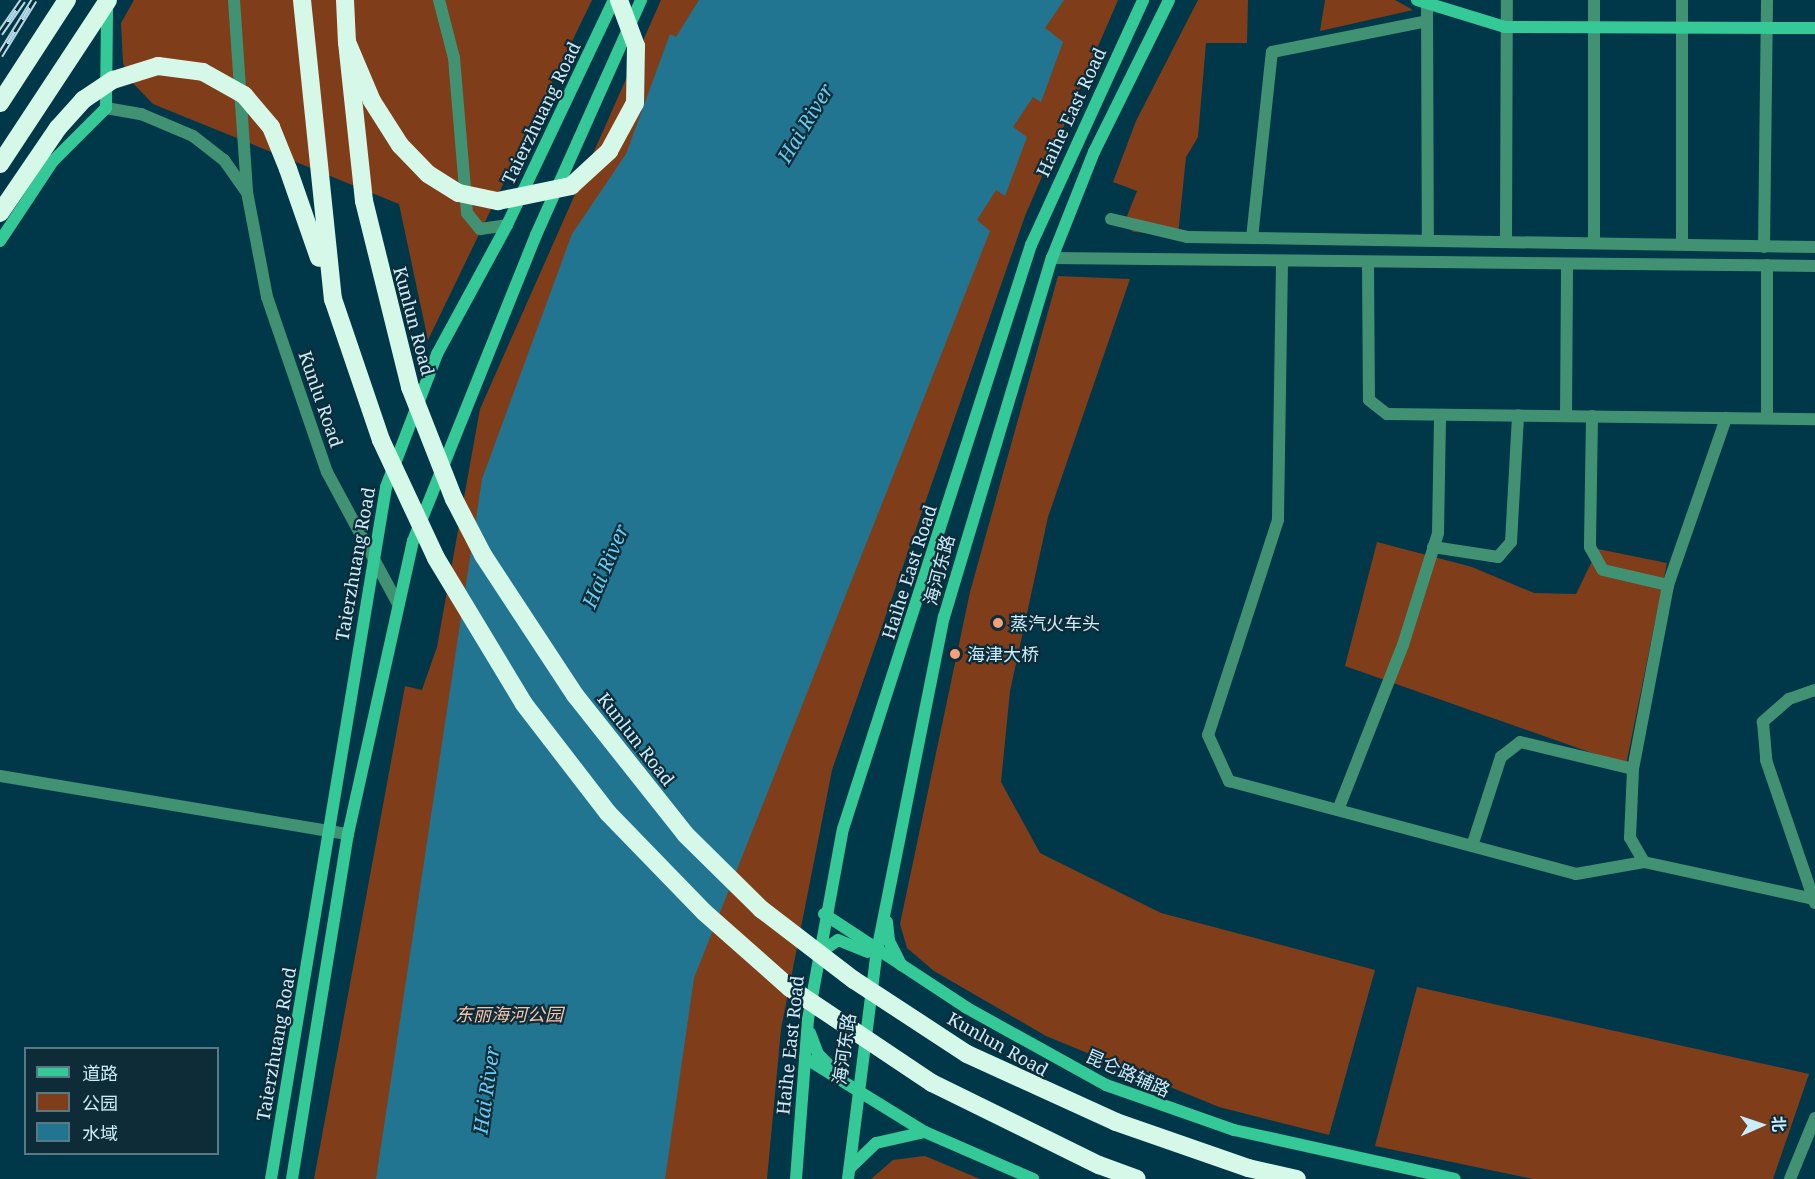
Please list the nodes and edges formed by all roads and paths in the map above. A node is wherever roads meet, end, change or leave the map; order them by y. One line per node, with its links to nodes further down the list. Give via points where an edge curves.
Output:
1 (68, 0): 26 (highway)
2 (108, 0): 27 (main road); 28 (highway, bridge)
3 (234, 0): 29 (street, Kunlu Road)
4 (298, 0): 24 (highway)
5 (302, 0): 24 (highway)
6 (345, 0): 25 (highway, Kunlun Road)
7 (439, 0): 32 (street, via 454,58 467,213 480,230)
8 (614, 0): 32 (main road, Taierzhuang Road)
9 (619, 0): 25 (highway, bridge, via 636,46 635,103 623,131 591,169 571,186 542,196 498,201 459,193 428,174 400,146 372,101)
10 (641, 0): 58 (main road, Taierzhuang Road, via 536,235 429,496)
11 (1143, 0): 69 (main road, Haihe East Road, via 1030,245 843,829)
12 (1169, 0): 41 (main road, 海河东路, via 1094,152)
13 (1507, 0): 19 (street)
14 (1594, 0): 20 (street)
15 (1682, 0): 21 (street)
16 (1767, 0): 22 (street)
17 (1424, 2): 18 (street); 19 (main road)
18 (1427, 21): 33 (street, via 1272,52); 34 (street)
19 (1506, 27): 20 (main road); 35 (street)
20 (1594, 27): 21 (main road); 37 (street)
21 (1682, 28): 22 (main road); 38 (street)
22 (1766, 28): 23 (main road); 39 (street)
23 (1815, 28)
24 (304, 33): 47 (highway)
25 (347, 42): 84 (highway, Kunlun Road, bridge, via 364,201 410,387 454,499 483,555 575,695 685,834 761,909 854,980 967,1054 1116,1122 1248,1168)
26 (0, 103)
27 (106, 108): 29 (street, Kunlu Road, via 141,114 193,136 224,160); 36 (main road, via 52,161)
28 (0, 164)
29 (247, 192): 56 (street, Kunlu Road, via 267,297 327,472)
30 (0, 213): 47 (highway, bridge, via 58,128 98,90 144,69 203,72 244,95 271,127)
31 (1111, 219): 33 (street, via 1187,237)
32 (507, 225): 56 (main road, Taierzhuang Road, via 437,354 404,434 386,488)
33 (1252, 238): 34 (street)
34 (1428, 239): 35 (street)
35 (1506, 240): 37 (street)
36 (0, 241)
37 (1594, 241): 38 (street)
38 (1682, 244): 39 (street)
39 (1764, 247): 40 (street)
40 (1815, 247)
41 (1052, 258): 42 (street); 68 (main road, 海河东路, via 944,617)
42 (1282, 262): 43 (street); 62 (street, via 1278,520 1208,735 1229,781)
43 (1368, 263): 44 (street); 48 (street, via 1369,400 1387,414)
44 (1567, 264): 45 (street); 50 (street)
45 (1767, 265): 46 (street); 53 (street)
46 (1815, 266)
47 (333, 298): 83 (highway, bridge, via 381,440 436,558 524,704 608,813 704,912 790,988 932,1083 1099,1165)
48 (1440, 415): 49 (street); 55 (street)
49 (1518, 416): 50 (street); 55 (street, via 1511,542 1498,557)
50 (1566, 416): 51 (street)
51 (1592, 416): 52 (street); 57 (street, via 1590,548 1603,570)
52 (1726, 418): 53 (street); 57 (street)
53 (1767, 418): 54 (street)
54 (1815, 419)
55 (1433, 547): 62 (street, via 1403,645)
56 (372, 558): 58 (street, Kunlu Road); 63 (main road, Taierzhuang Road)
57 (1668, 585): 60 (street)
58 (398, 604): 64 (main road, Taierzhuang Road)
59 (1815, 690): 67 (street, via 1789,699 1763,722 1766,760)
60 (1633, 769): 65 (street, via 1520,742 1501,758); 66 (street, via 1630,838)
61 (0, 776): 63 (street)
62 (1338, 810): 65 (street)
63 (330, 831): 64 (street); 79 (main road, Taierzhuang Road)
64 (348, 834): 80 (main road, Taierzhuang Road)
65 (1473, 846): 66 (street, via 1576,874)
66 (1644, 862): 67 (street)
67 (1814, 901)
68 (886, 903): 70 (main road, 海河东路); 72 (main road, via 889,941)
69 (824, 914): 70 (main road); 71 (main road, Haihe East Road)
70 (877, 953): 71 (main road, via 837,940 827,943); 72 (main road, 昆仑路辅路); 75 (main road, 海河东路)
71 (818, 955): 73 (main road, Haihe East Road)
72 (903, 967): 85 (main road, 昆仑路辅路, via 1047,1054 1171,1112 1278,1142)
73 (808, 1019): 74 (main road, Haihe East Road); 75 (main road, via 818,1054)
74 (805, 1058): 75 (main road); 81 (main road, Haihe East Road)
75 (857, 1090): 77 (main road); 78 (main road, 海河东路)
76 (1815, 1118): 86 (street)
77 (926, 1132): 78 (main road, via 876,1143); 82 (main road)
78 (849, 1174)
79 (271, 1179)
80 (292, 1179)
81 (796, 1179)
82 (1033, 1179)
83 (1137, 1179)
84 (1297, 1179)
85 (1455, 1179)
86 (1790, 1179)

